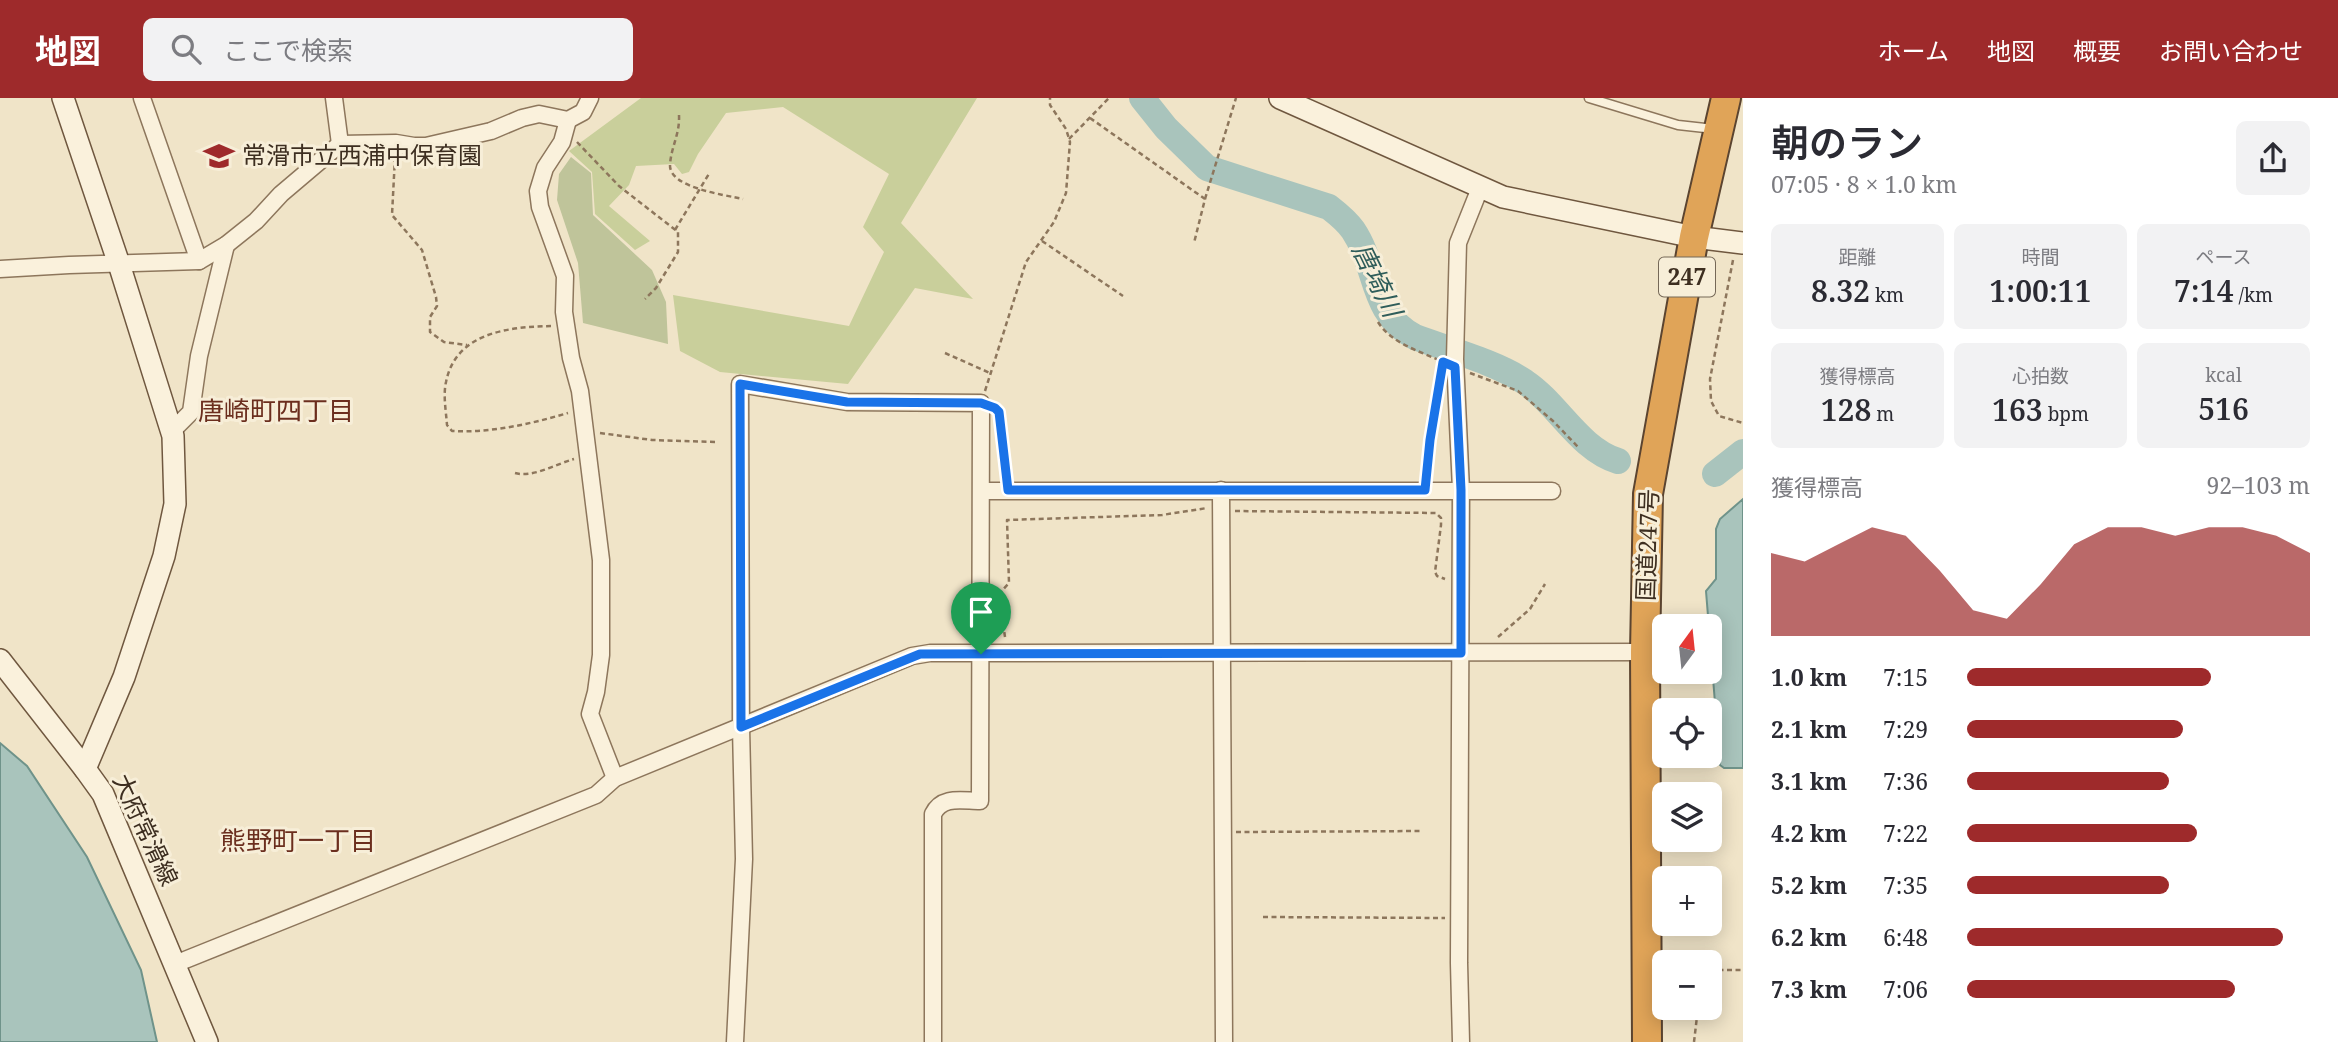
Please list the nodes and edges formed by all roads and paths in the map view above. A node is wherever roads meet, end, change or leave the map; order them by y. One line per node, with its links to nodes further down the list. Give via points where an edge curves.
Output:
1 (62, 98): 31 (street)
2 (142, 98): 30 (street)
3 (334, 98): 17 (street)
4 (590, 98): 13 (street, via 583,113)
5 (1050, 98): 15 (path)
6 (1109, 98): 12 (path)
7 (1236, 98): 23 (path)
8 (1280, 98): 20 (street, via 1313,109)
9 (1589, 98): 14 (lane, via 1678,125)
10 (1726, 98): 14 (highway, 国道247号 / 247)
11 (679, 115): 21 (path, via 671,170 679,180)
12 (1090, 118): 15 (path); 23 (path)
13 (568, 120): 16 (street, via 539,114 426,146); 35 (street, via 538,191 565,276)
14 (1719, 129): 25 (highway, 国道247号 / 247)
15 (1069, 139): 26 (path, via 1066,193)
16 (396, 143): 17 (street); 37 (path, via 392,215 422,250 427,265 437,306 429,328 444,342)
17 (341, 144): 29 (street)
18 (588, 152): 24 (path, via 620,186)
19 (710, 172): 21 (path)
20 (1480, 188): 25 (street, via 1529,203); 39 (street, via 1458,243)
21 (700, 189): 22 (path); 24 (path)
22 (743, 199)
23 (1205, 199): 28 (path)
24 (676, 230): 34 (path, via 678,252)
25 (1694, 237): 27 (street); 58 (highway, 国道247号 / 247, via 1648,494)
26 (1041, 240): 33 (path); 40 (path, via 1026,262)
27 (1740, 242): 43 (path, via 1710,390 1719,416)
28 (1194, 243)
29 (226, 245): 30 (street); 44 (street, via 199,356 191,412)
30 (199, 261): 31 (street)
31 (119, 264): 32 (street); 44 (street)
32 (0, 269)
33 (1123, 296)
34 (645, 299)
35 (564, 312): 37 (path, via 556,324 506,329); 42 (street)
36 (1378, 322): 39 (path, via 1391,337)
37 (467, 345): 42 (path, via 445,383 449,430 500,430)
38 (945, 353): 40 (path)
39 (1452, 358): 47 (path, via 1518,391); 51 (path, via 1430,440); 52 (street)
40 (990, 373): 41 (path)
41 (981, 403): 50 (path, via 999,412); 53 (street); 65 (street, via 847,402 740,384)
42 (583, 409): 45 (street)
43 (1743, 423)
44 (172, 431): 66 (street, via 175,504 164,556 124,677)
45 (586, 433): 46 (path); 48 (street)
46 (715, 442)
47 (1578, 447)
48 (588, 455): 49 (path, via 543,471); 67 (street, via 602,602 601,654 590,714)
49 (514, 473)
50 (1008, 490): 53 (street); 55 (street)
51 (1425, 490): 52 (street); 55 (street)
52 (1461, 490): 54 (street); 56 (street)
53 (982, 491): 62 (street)
54 (1552, 491)
55 (1221, 502): 56 (path, via 1436,513 1441,518 1437,576); 59 (street); 63 (path, via 1162,515 1007,520 1009,583 999,594)
56 (1461, 582): 60 (street)
57 (1545, 584): 61 (path, via 1530,609)
58 (1645, 652): 61 (street); 81 (highway, 国道247号 / 247)
59 (1220, 653): 60 (street); 63 (street); 69 (street)
60 (1461, 653): 61 (street); 71 (street)
61 (1485, 653)
62 (981, 654): 63 (street); 65 (street, via 912,656); 78 (street, via 981,801 944,801 933,814)
63 (1007, 654)
64 (0, 660): 66 (street, 大府常滑線)
65 (741, 727): 67 (street); 77 (street, via 744,859)
66 (85, 769): 72 (street, 大府常滑線, via 103,794)
67 (615, 778): 72 (street, via 597,795)
68 (1422, 831): 69 (path)
69 (1221, 832): 79 (street)
70 (1263, 917): 71 (path)
71 (1461, 919): 80 (street)
72 (175, 964): 76 (street, 大府常滑線)
73 (1722, 970): 74 (path)
74 (1743, 970)
75 (1697, 1020): 82 (path)
76 (207, 1042)
77 (734, 1042)
78 (933, 1042)
79 (1224, 1042)
80 (1461, 1042)
81 (1647, 1042)
82 (1695, 1042)

